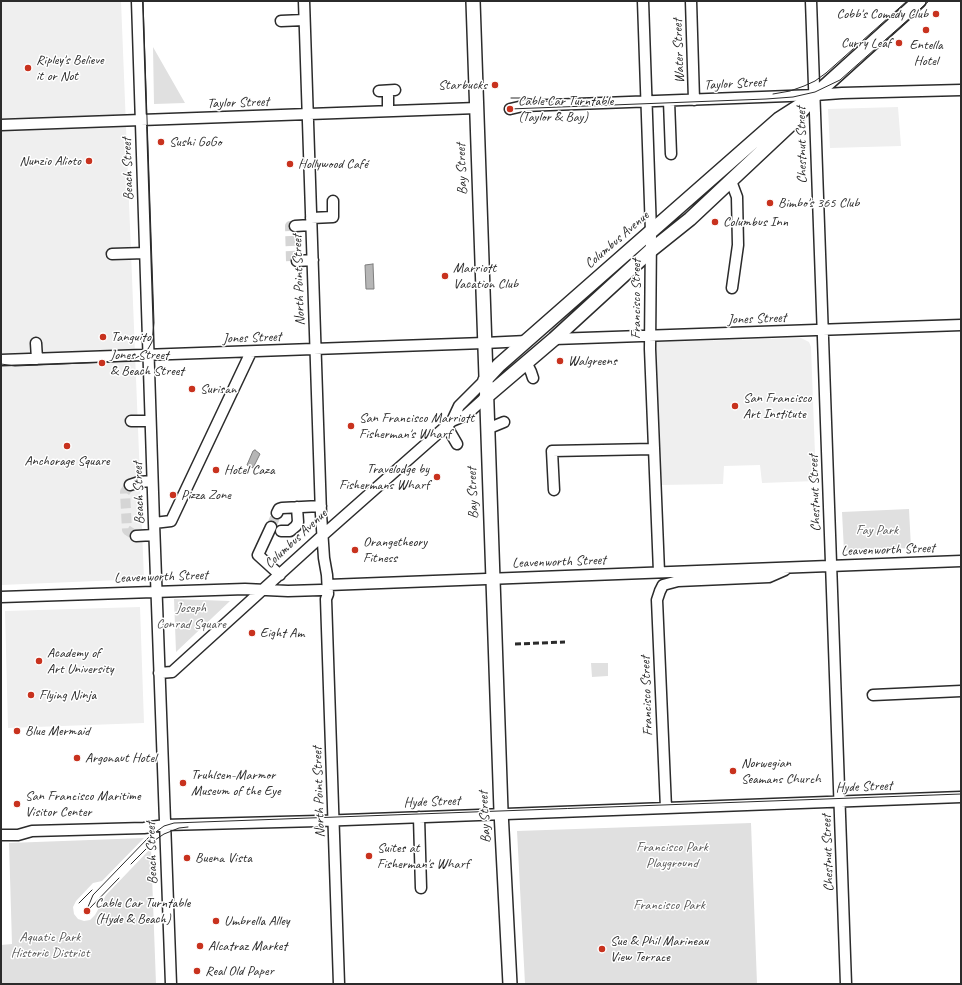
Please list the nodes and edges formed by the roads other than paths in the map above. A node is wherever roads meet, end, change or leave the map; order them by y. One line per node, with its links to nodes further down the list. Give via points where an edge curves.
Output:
1 (137, 1): 20 (street, Beach Street)
2 (304, 1): 8 (street, North Point Street)
3 (473, 1): 16 (main road, Bay Street)
4 (643, 1): 15 (street, Francisco Street)
5 (691, 1): 13 (street, Water Street)
6 (811, 1): 12 (street, Chestnut Street)
7 (919, 1): 12 (main road, Columbus Avenue)
8 (304, 20): 9 (street); 19 (street, North Point Street)
9 (281, 22)
10 (388, 90): 18 (street)
11 (961, 90): 12 (street, Taylor Street)
12 (815, 95): 13 (street, Taylor Street); 23 (main road, Columbus Avenue, via 789,126); 27 (main road, Columbus Avenue, via 779,118); 35 (street, Chestnut Street)
13 (694, 100): 14 (street, Taylor Street)
14 (668, 101): 15 (street, Taylor Street); 22 (street)
15 (646, 102): 17 (street, Taylor Street); 27 (street, Francisco Street)
16 (476, 108): 18 (street, Taylor Street); 40 (main road, Bay Street)
17 (510, 108)
18 (388, 111): 19 (street, Taylor Street)
19 (308, 114): 20 (street, Taylor Street); 25 (street, North Point Street)
20 (141, 120): 21 (street, Taylor Street); 29 (street, Beach Street)
21 (1, 125)
22 (671, 154)
23 (731, 181): 28 (main road, Columbus Avenue); 33 (street, via 737,197 738,245)
24 (333, 201): 25 (street, via 333,217)
25 (311, 221): 26 (street); 31 (street, North Point Street)
26 (295, 226)
27 (650, 232): 28 (street, Francisco Street); 38 (main road, Columbus Avenue)
28 (650, 251): 36 (street, Francisco Street); 37 (main road, Columbus Avenue)
29 (145, 253): 30 (street); 43 (street, Beach Street)
30 (112, 254)
31 (313, 260): 32 (street); 41 (street, North Point Street)
32 (296, 261)
33 (732, 288)
34 (961, 325): 35 (street, Jones Street)
35 (823, 330): 36 (street, Jones Street); 70 (street, Chestnut Street)
36 (650, 337): 37 (street, Jones Street); 56 (street, Francisco Street)
37 (554, 339): 46 (main road, Columbus Avenue)
38 (527, 341): 40 (street, Jones Street); 48 (main road, Columbus Avenue)
39 (36, 343): 44 (street)
40 (484, 343): 41 (street, Jones Street); 48 (main road, Bay Street)
41 (316, 349): 42 (street, Jones Street); 60 (street, North Point Street)
42 (251, 352): 43 (street, Jones Street); 63 (street, via 171,521)
43 (148, 355): 44 (street, Jones Street); 51 (street, Beach Street)
44 (37, 359): 45 (street, Jones Street)
45 (1, 360)
46 (526, 362): 47 (street); 49 (main road, Columbus Avenue)
47 (533, 378)
48 (485, 380): 49 (main road, Bay Street); 53 (street, Columbus Avenue, via 459,406)
49 (486, 397): 53 (street, Columbus Avenue, via 466,415); 54 (main road, Bay Street)
50 (131, 421): 51 (street)
51 (150, 421): 57 (street, Beach Street)
52 (504, 422): 54 (street)
53 (449, 423): 55 (street); 67 (street, Columbus Avenue)
54 (487, 429): 74 (main road, Bay Street)
55 (456, 444)
56 (653, 449): 59 (street, via 552,451); 72 (street, Francisco Street)
57 (152, 481): 58 (street); 63 (street, Beach Street)
58 (130, 485)
59 (554, 490)
60 (321, 506): 61 (street); 67 (street, North Point Street)
61 (297, 507): 62 (street); 65 (street, via 296,526 290,531)
62 (281, 510)
63 (154, 522): 66 (street, Beach Street)
64 (271, 527): 73 (street, via 258,555)
65 (281, 531)
66 (154, 535): 68 (street); 78 (street, Beach Street)
67 (323, 535): 73 (street, Columbus Avenue); 76 (street, North Point Street)
68 (136, 536)
69 (961, 561): 70 (street, Leavenworth Street)
70 (832, 566): 71 (street, Leavenworth Street); 84 (street, Chestnut Street)
71 (791, 568): 72 (street, Leavenworth Street); 75 (street, Leavenworth Street, via 769,577 678,581)
72 (659, 572): 74 (street, Leavenworth Street)
73 (280, 575): 77 (street, Columbus Avenue)
74 (493, 578): 76 (street, Leavenworth Street); 86 (main road, Bay Street)
75 (663, 585): 85 (street, Francisco Street, via 657,600)
76 (324, 587): 77 (street, Leavenworth Street, via 288,591); 88 (street, North Point Street, via 328,594 326,599)
77 (265, 589): 78 (street, Leavenworth Street); 80 (street, Columbus Avenue, via 172,672)
78 (156, 591): 79 (street, Leavenworth Street); 80 (street, Beach Street)
79 (1, 597)
80 (159, 673): 89 (street, Beach Street)
81 (961, 691): 82 (street)
82 (873, 695)
83 (961, 797): 84 (street, Hyde Street)
84 (840, 802): 85 (street, Hyde Street); 95 (street, Chestnut Street)
85 (666, 808): 86 (street, Hyde Street)
86 (501, 814): 87 (street, Hyde Street); 94 (main road, Bay Street)
87 (419, 817): 88 (street, Hyde Street); 91 (street)
88 (334, 820): 89 (street, Hyde Street); 93 (street, North Point Street)
89 (165, 825): 90 (street, Hyde Street, via 144,828 32,831 18,835); 92 (street, Beach Street)
90 (1, 835)
91 (421, 888)
92 (171, 984)
93 (339, 984)
94 (510, 984)
95 (846, 984)

